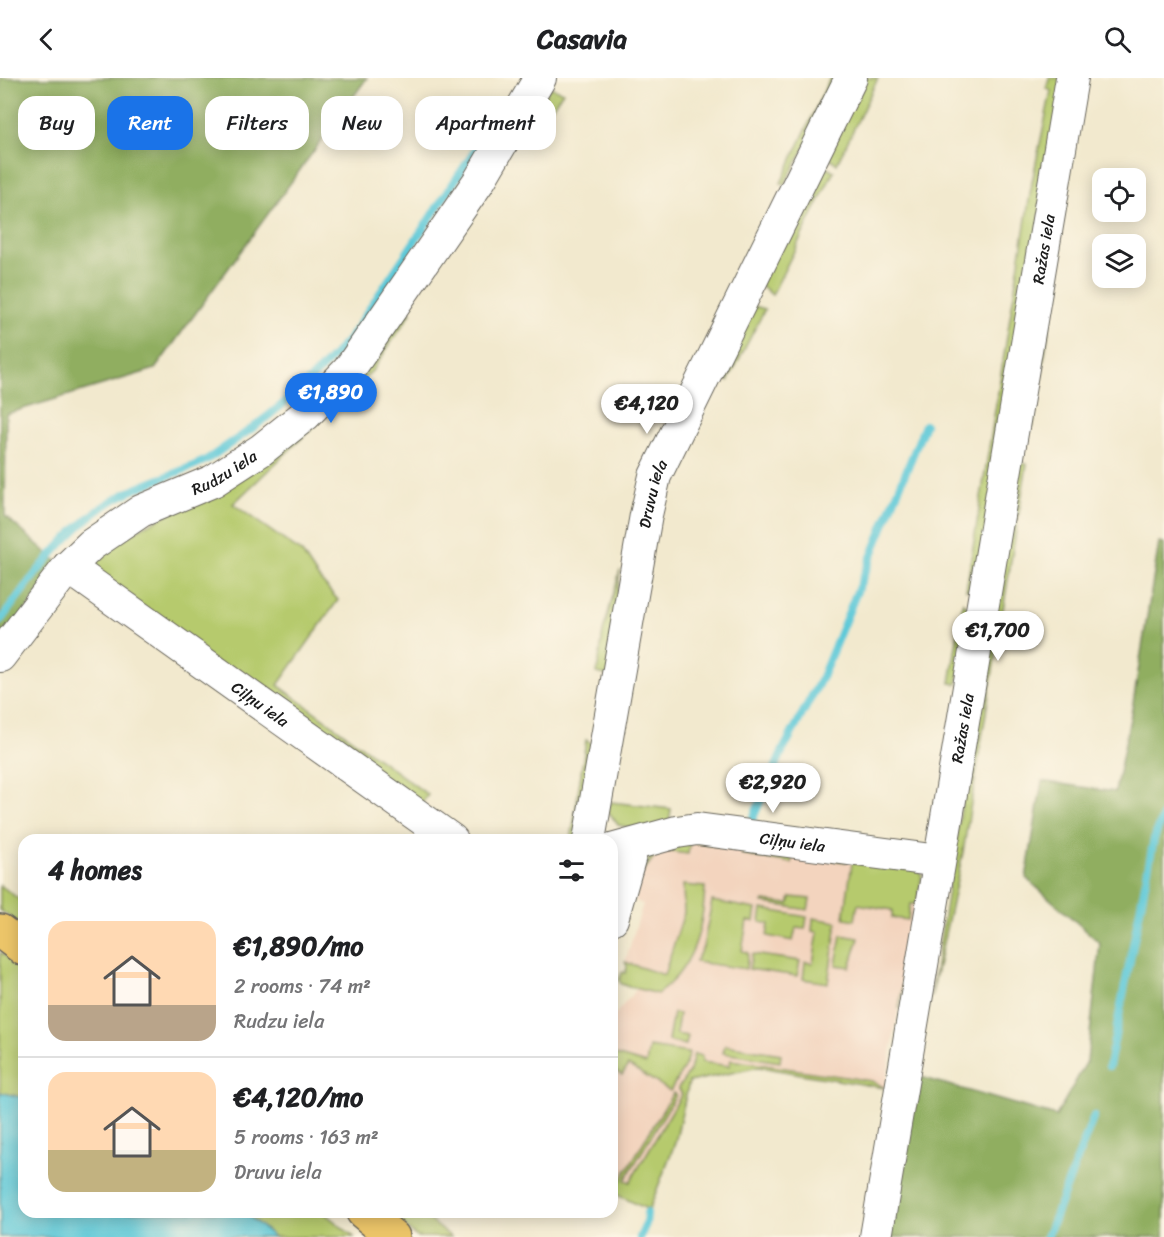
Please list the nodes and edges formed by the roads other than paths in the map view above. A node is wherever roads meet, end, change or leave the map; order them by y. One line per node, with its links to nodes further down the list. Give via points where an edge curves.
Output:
1 (540, 78): 4 (street, Rudzu iela, via 474,189 348,371 305,415 261,450 213,481 117,525)
2 (851, 78): 7 (street, Druvu iela, via 655,476)
3 (1072, 78): 9 (street, Ražas iela)
4 (68, 567): 5 (street, Rudzu iela); 6 (street, Ciļņu iela)
5 (0, 656)
6 (444, 834)
7 (590, 834)
8 (622, 848): 9 (street, Ciļņu iela, via 698,829); 10 (street)
9 (939, 861): 15 (street, Ražas iela)
10 (618, 876)
11 (0, 931): 12 (main road)
12 (18, 945)
13 (370, 1218): 14 (main road)
14 (393, 1237)
15 (876, 1237)

